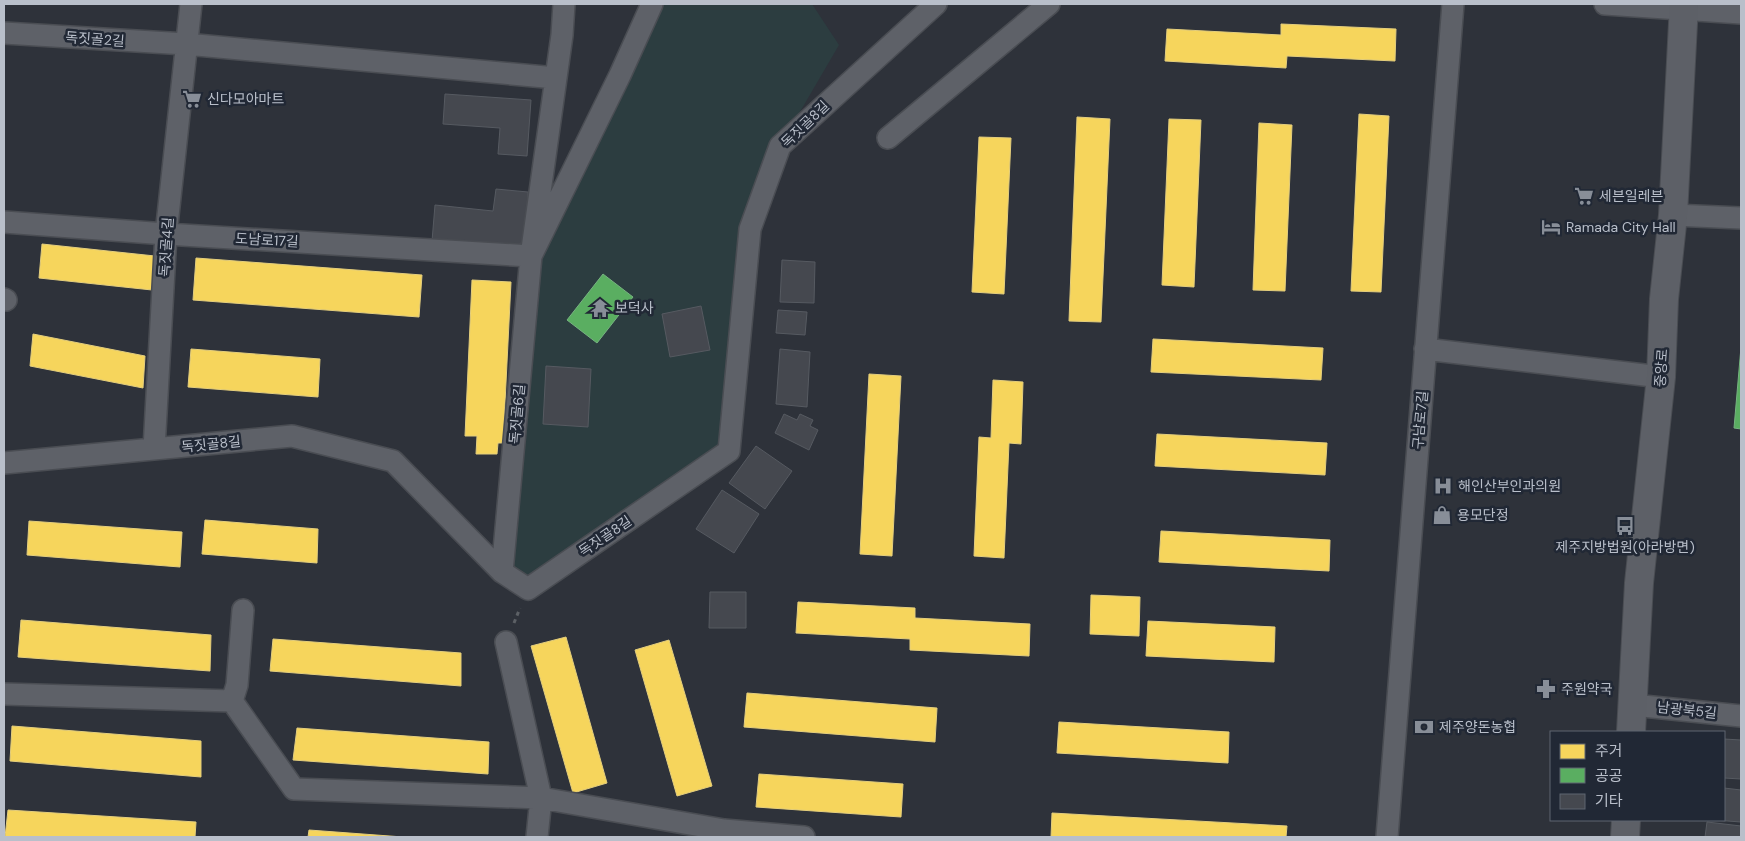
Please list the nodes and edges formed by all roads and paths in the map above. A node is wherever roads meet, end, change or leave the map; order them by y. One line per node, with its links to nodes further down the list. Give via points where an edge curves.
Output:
1 (190, 4): 11 (street, 독짓골4길)
2 (564, 4): 12 (street, 독짓골6길)
3 (652, 4): 18 (street, 독짓골6길)
4 (936, 4): 24 (street, 독짓골8길, via 780,146 750,229 729,451)
5 (1049, 4): 13 (street)
6 (1453, 4): 19 (street, 구남로7길)
7 (1605, 4): 8 (street)
8 (1684, 6): 9 (street); 14 (main road, 중앙로)
9 (1741, 13)
10 (4, 33): 11 (street, 독짓골2길)
11 (186, 44): 12 (street); 17 (street, 독짓골4길)
12 (556, 78): 18 (street, 독짓골6길)
13 (888, 138)
14 (1673, 215): 15 (street); 20 (main road, 중앙로, via 1664,299)
15 (1741, 218)
16 (4, 222): 17 (street, 도남로17길)
17 (166, 234): 18 (street, 도남로17길); 21 (street, 독짓골4길)
18 (531, 256): 23 (street, 독짓골6길)
19 (1425, 349): 20 (street); 36 (street, 구남로7길)
20 (1661, 376): 29 (main road, 중앙로, via 1639,583)
21 (154, 450): 22 (street, 독짓골8길); 23 (street, 독짓골8길, via 292,436 394,461)
22 (4, 463)
23 (502, 572): 24 (street, 독짓골8길)
24 (528, 588): 26 (path)
25 (243, 610): 28 (street, via 238,685)
26 (506, 642): 32 (street)
27 (4, 694): 28 (street)
28 (232, 700): 32 (street, via 294,789)
29 (1633, 705): 30 (street, 남광북5길); 31 (main road, 중앙로)
30 (1741, 716)
31 (1631, 731)
32 (541, 798): 34 (street); 35 (street, via 724,830)
33 (1626, 821): 37 (main road)
34 (537, 837)
35 (804, 837)
36 (1387, 837)
37 (1625, 837)

